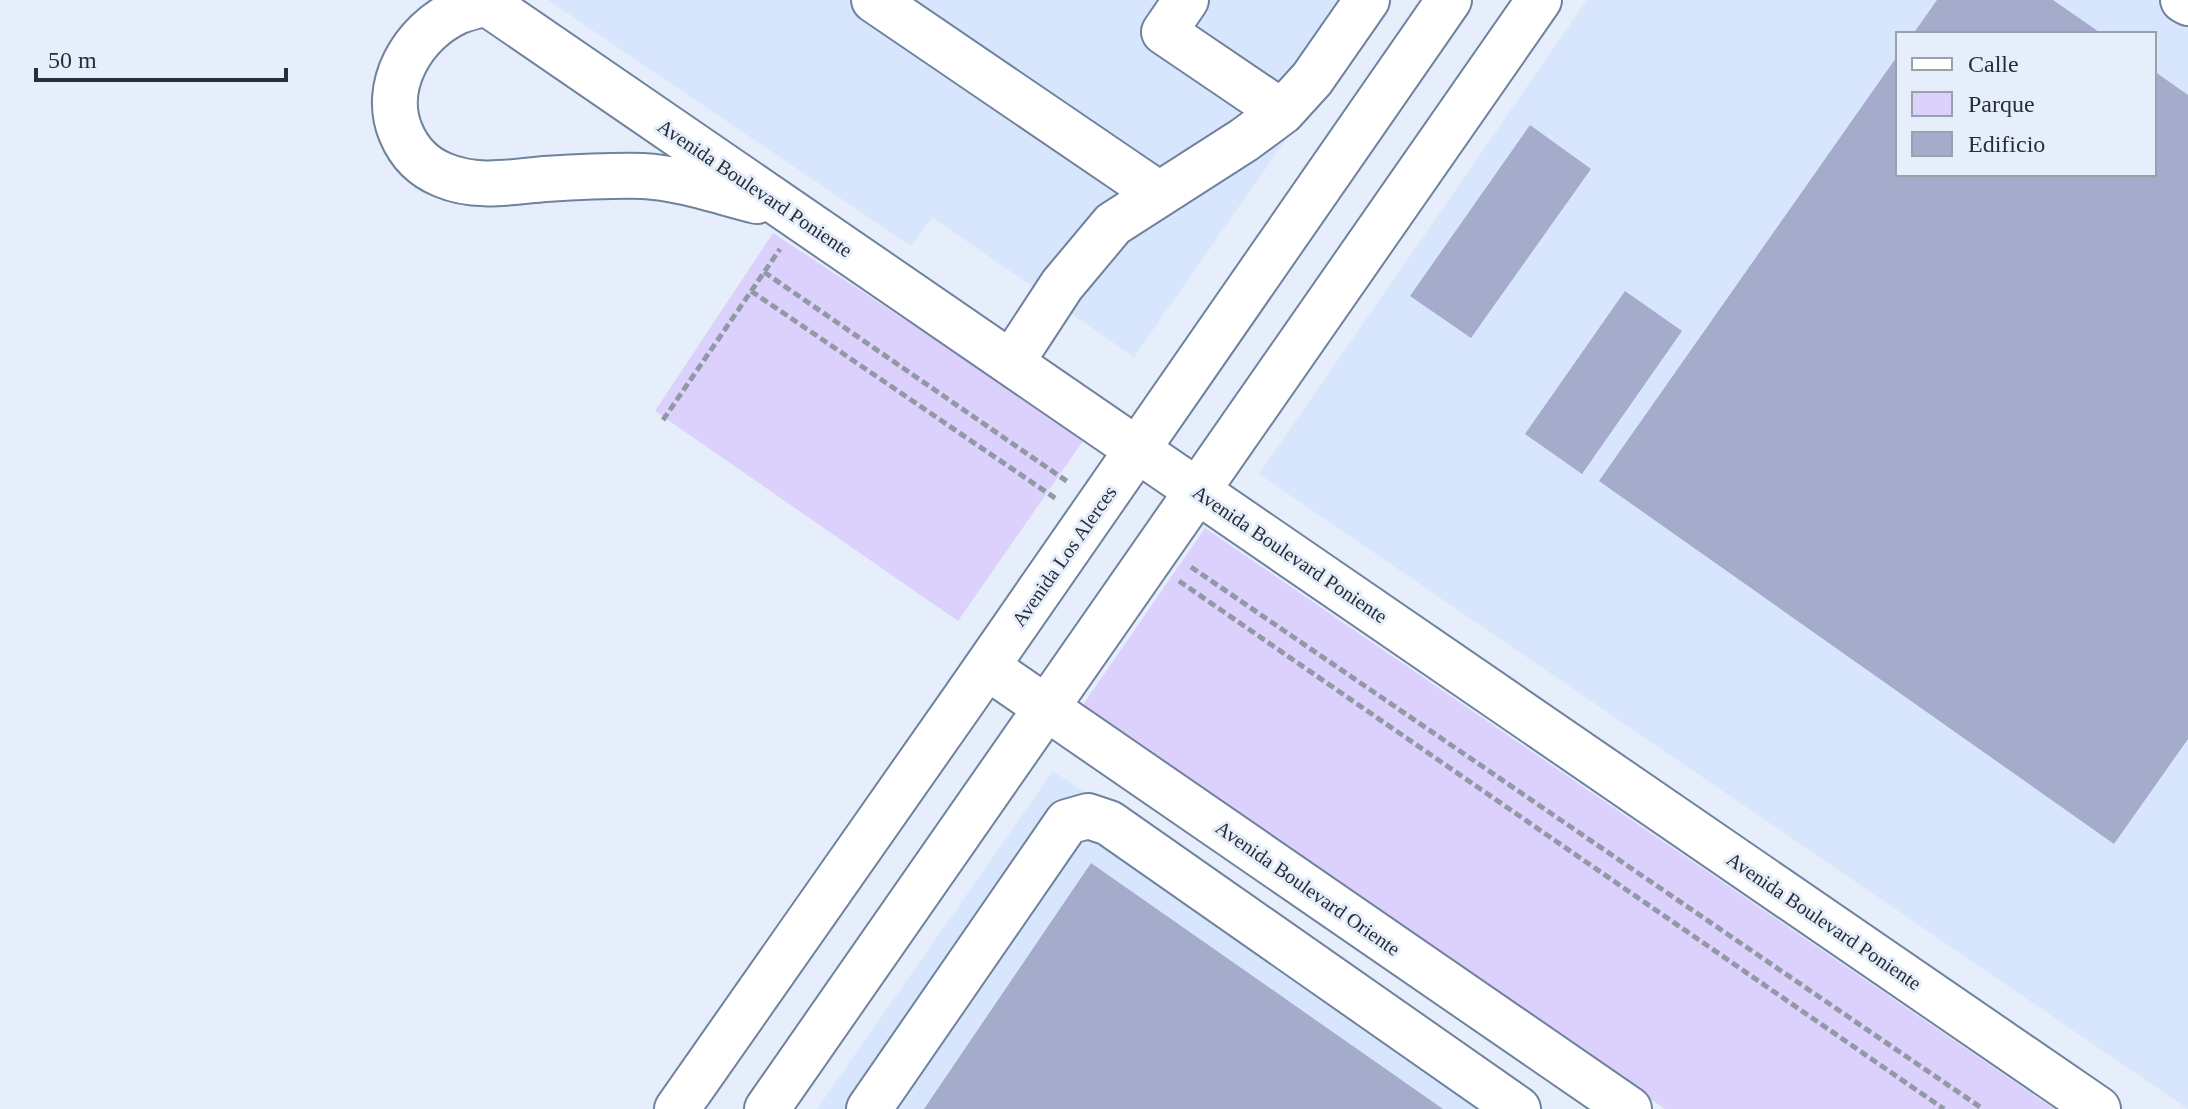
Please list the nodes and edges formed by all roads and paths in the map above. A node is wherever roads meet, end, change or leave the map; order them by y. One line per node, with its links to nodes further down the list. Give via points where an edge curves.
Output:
1 (874, 0): 8 (street)
2 (1186, 0): 7 (street, via 1164,32)
3 (1367, 0): 7 (street)
4 (1449, 0): 14 (street, Avenida Los Alerces)
5 (1539, 0): 15 (street)
6 (484, 2): 9 (street, Avenida Boulevard Poniente); 9 (street, via 433,28 397,79 396,121 425,165 460,181 484,184 646,176)
7 (1282, 112): 8 (street)
8 (1159, 194): 12 (street, via 1113,224 1062,285)
9 (794, 214): 10 (path); 12 (street, Avenida Boulevard Poniente)
10 (764, 272): 11 (path); 16 (path)
11 (751, 291): 13 (path); 16 (path, via 1061,503)
12 (1011, 363): 14 (street, Avenida Boulevard Poniente)
13 (663, 420)
14 (1137, 449): 15 (street, Avenida Boulevard Poniente); 16 (street, Avenida Los Alerces)
15 (1196, 490): 17 (street); 27 (street, Avenida Boulevard Poniente)
16 (1096, 511): 18 (street, Avenida Los Alerces)
17 (1153, 552): 19 (street); 25 (path); 26 (path)
18 (987, 667): 19 (street, Avenida Boulevard Oriente); 20 (street, Avenida Los Alerces)
19 (1047, 708): 21 (street); 24 (street, Avenida Boulevard Oriente)
20 (677, 1109)
21 (767, 1109)
22 (869, 1109): 23 (street, via 1067,822 1088,816 1109,823)
23 (1518, 1109)
24 (1629, 1109)
25 (1944, 1109)
26 (1983, 1109)
27 (2098, 1109)

